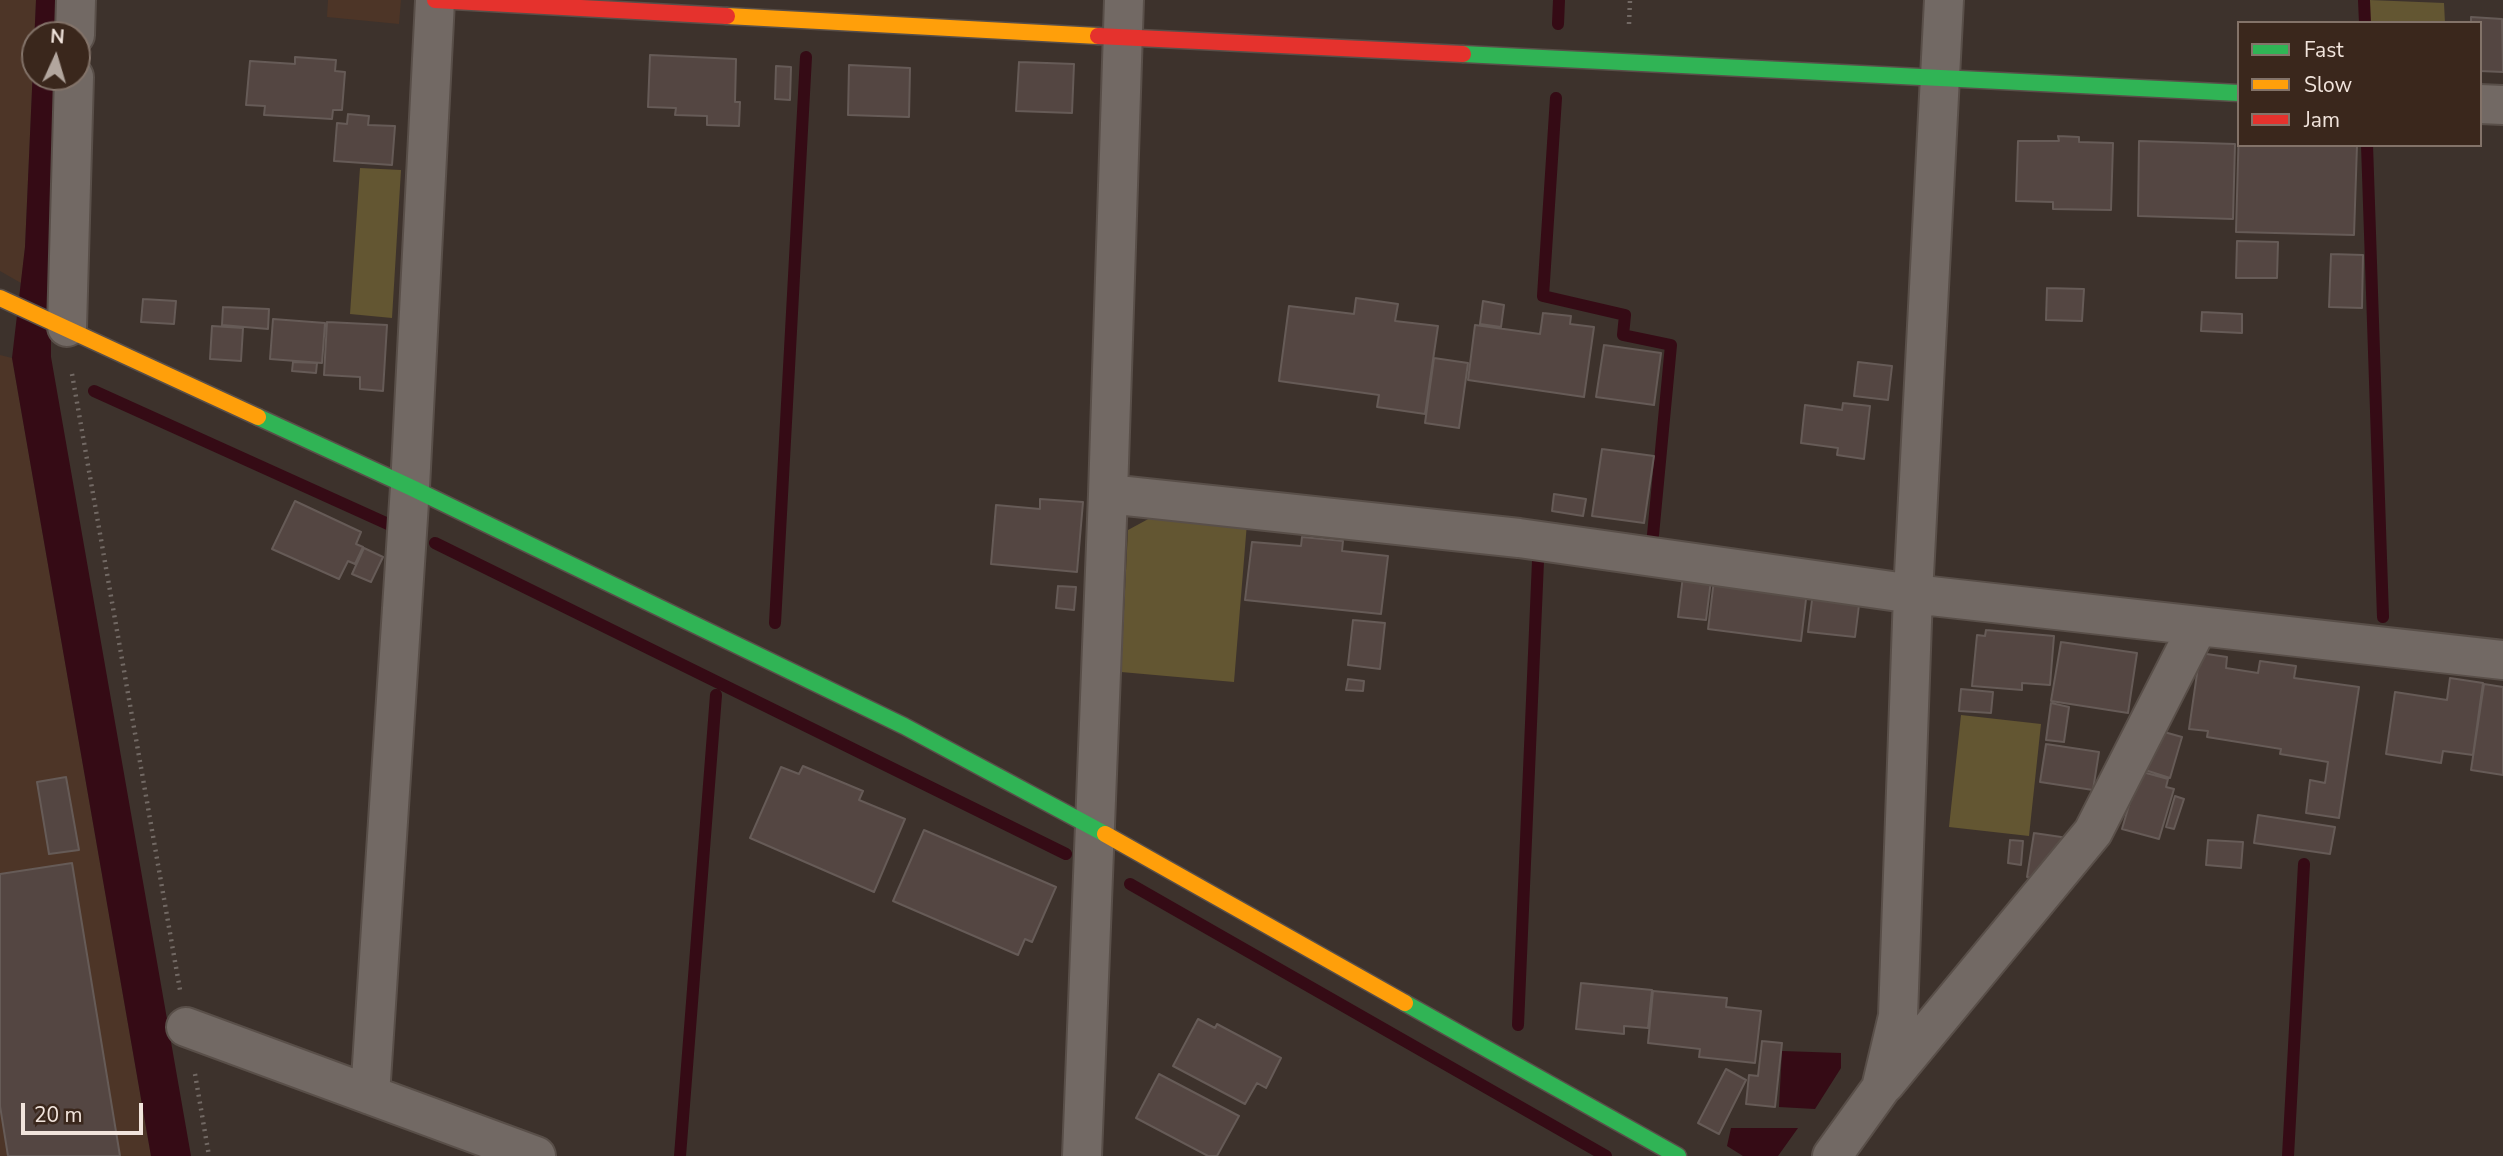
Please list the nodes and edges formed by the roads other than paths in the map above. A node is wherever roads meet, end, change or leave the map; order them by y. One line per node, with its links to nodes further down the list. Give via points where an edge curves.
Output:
1 (76, 0): 5 (street)
2 (1944, 0): 6 (street)
3 (435, 1): 4 (street); 13 (street)
4 (1123, 19): 6 (street); 14 (street)
5 (75, 21)
6 (1940, 78): 8 (street); 15 (street)
7 (74, 91): 12 (street)
8 (2237, 93)
9 (2482, 104): 10 (street)
10 (2503, 106)
11 (3, 299): 12 (street)
12 (67, 327): 13 (street)
13 (410, 487): 18 (street, via 904,726); 21 (street)
14 (1108, 494): 15 (street, via 1519,538); 18 (street)
15 (1913, 594): 16 (street); 20 (street, via 1898,1016)
16 (2198, 626): 17 (street); 20 (street, via 2093,832)
17 (2503, 660)
18 (1094, 828): 23 (street); 24 (street)
19 (186, 1027): 21 (street)
20 (1881, 1088): 25 (street)
21 (370, 1095): 22 (street)
22 (536, 1156)
23 (1082, 1156)
24 (1678, 1156)
25 (1832, 1156)

